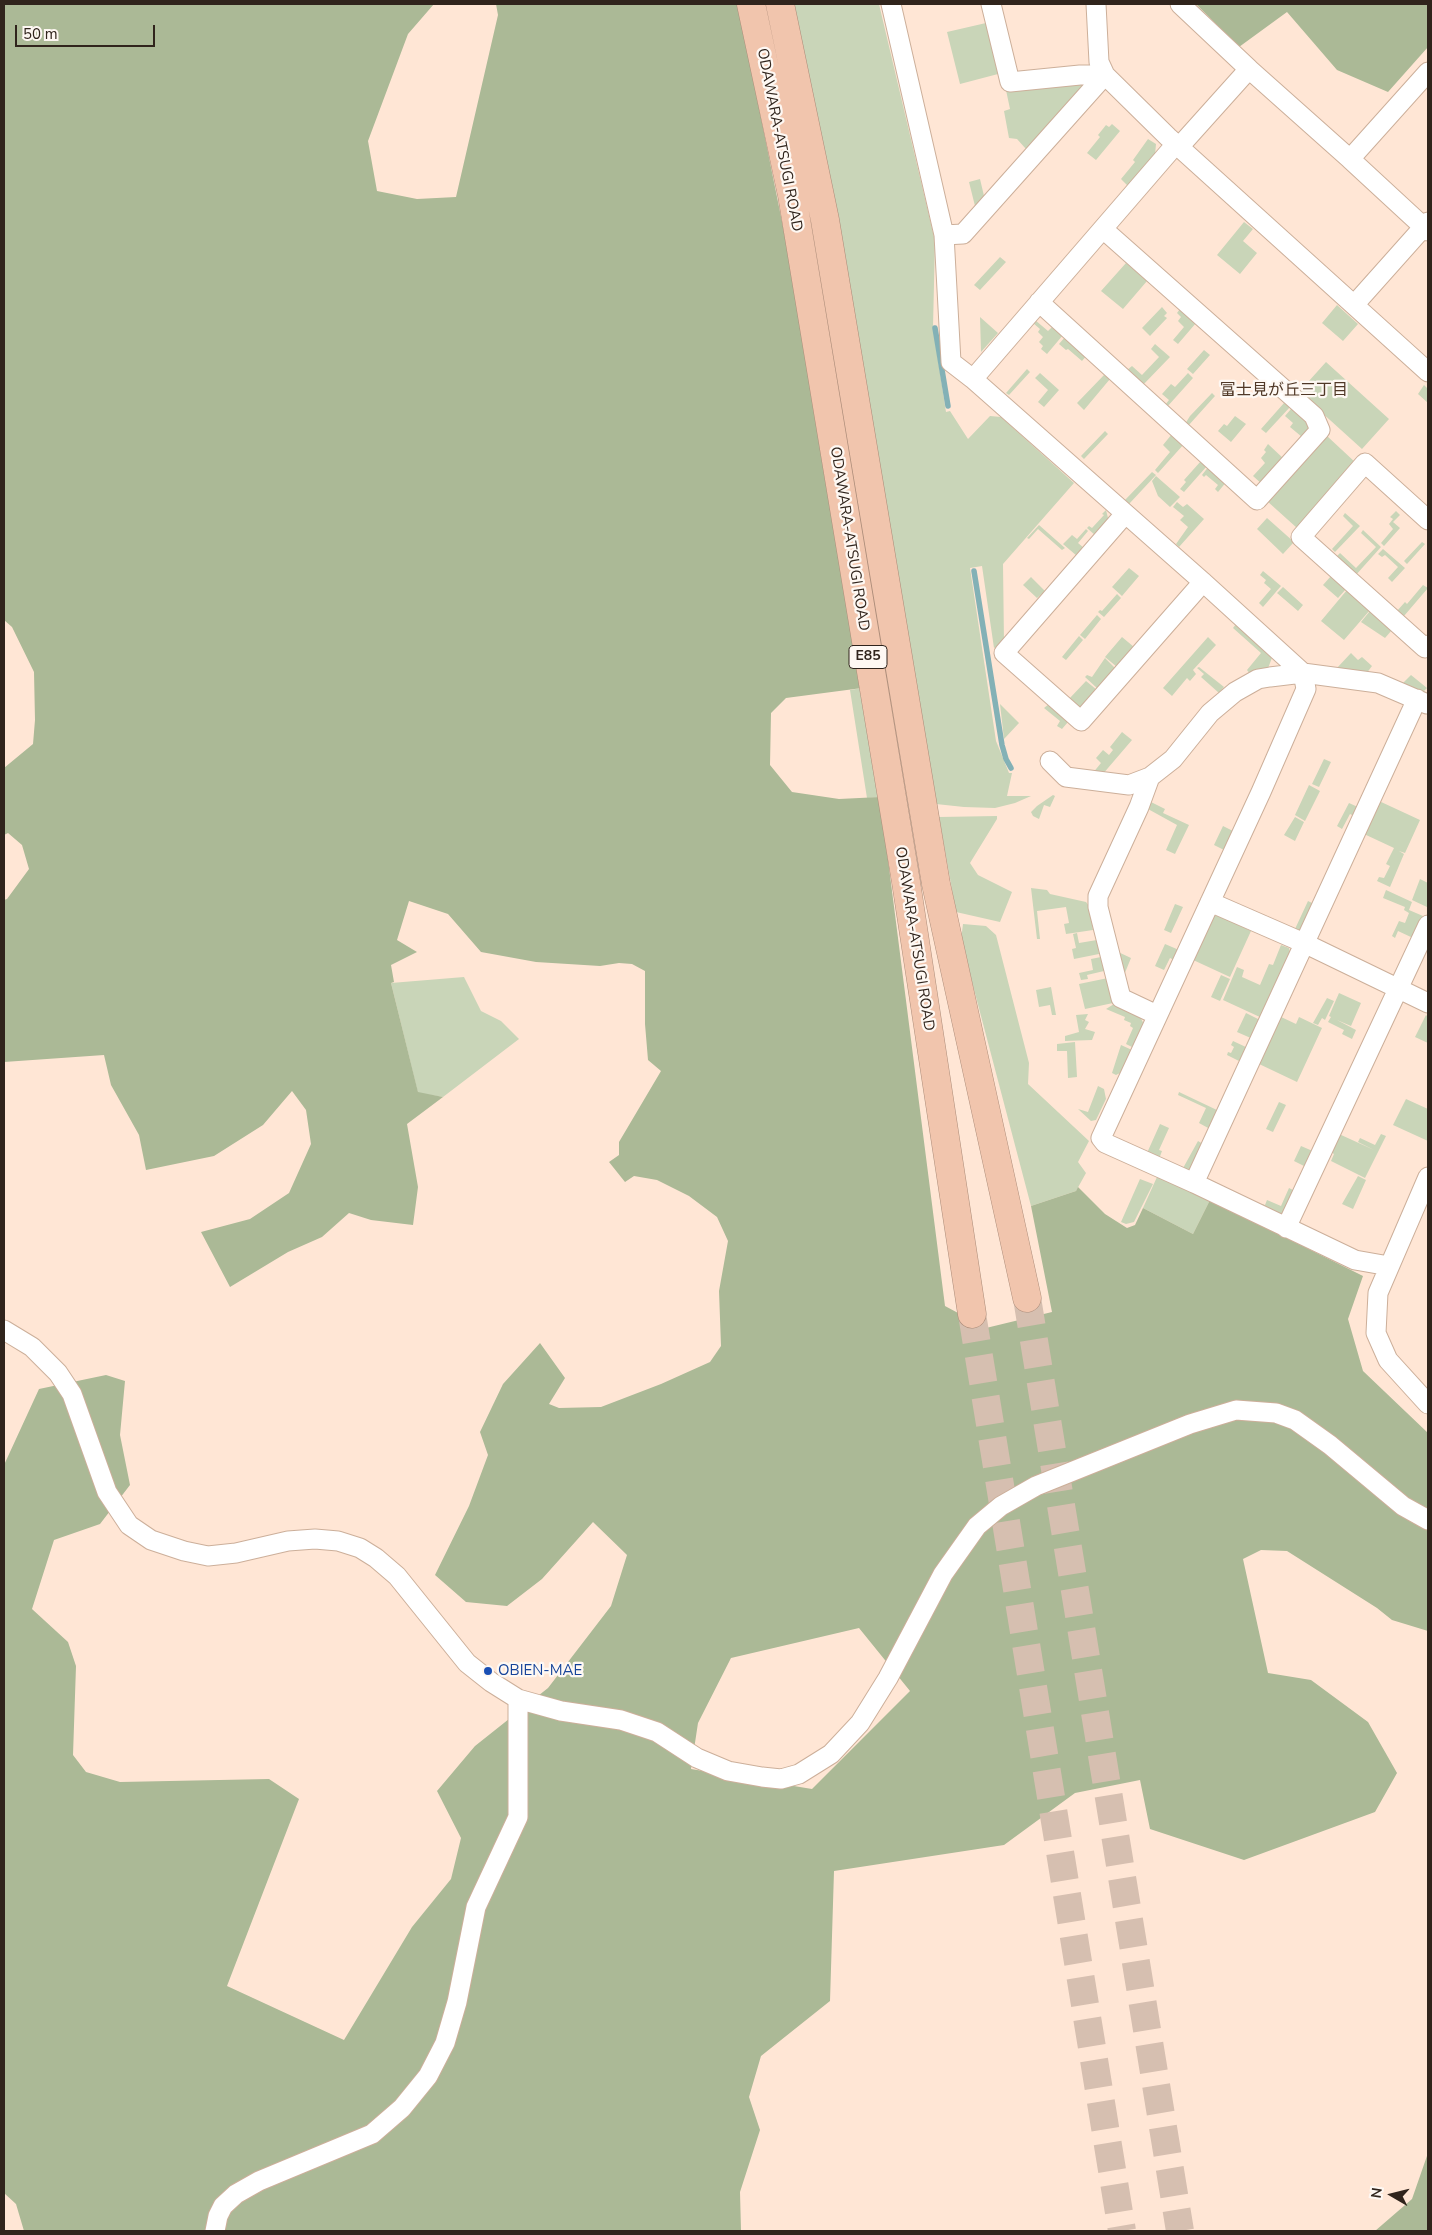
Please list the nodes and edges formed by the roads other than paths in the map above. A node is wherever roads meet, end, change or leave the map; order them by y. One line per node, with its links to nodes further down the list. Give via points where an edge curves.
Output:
1 (751, 4): 38 (highway, ODAWARA-ATSUGI ROAD / E85, via 792,195 906,882)
2 (780, 4): 37 (highway, ODAWARA-ATSUGI ROAD / E85, via 825,220 936,884)
3 (891, 4): 14 (street)
4 (991, 4): 9 (street, via 1010,82 1080,74)
5 (1096, 4): 9 (street, via 1099,62)
6 (1180, 4): 7 (street)
7 (1249, 69): 10 (street); 11 (street)
8 (1428, 72): 11 (street)
9 (1105, 75): 10 (street); 14 (street, via 963,234)
10 (1174, 143): 13 (street); 16 (street)
11 (1350, 159): 12 (street)
12 (1427, 226): 16 (street)
13 (1103, 229): 15 (street); 15 (street, via 1314,416 1320,430 1257,500)
14 (944, 235): 18 (street, via 951,362)
15 (1039, 302): 18 (street)
16 (1354, 305): 17 (street)
17 (1428, 372)
18 (972, 379): 19 (street)
19 (1125, 514): 21 (street); 21 (street, via 1004,653 1081,721)
20 (1428, 520): 22 (street, via 1365,463 1300,537 1425,648)
21 (1203, 582): 23 (street)
22 (1428, 645)
23 (1303, 674): 24 (street, via 1378,683); 26 (street, via 1258,679 1235,692 1210,713 1173,759); 27 (street, via 1306,688)
24 (1423, 702): 29 (street)
25 (1050, 761): 26 (street, via 1066,777 1129,785)
26 (1150, 777): 32 (street, via 1098,896 1098,907 1120,998)
27 (1210, 902): 29 (street); 32 (street)
28 (1428, 925): 30 (street)
29 (1304, 943): 30 (street); 34 (street)
30 (1399, 988): 31 (street); 35 (street)
31 (1428, 1003)
32 (1156, 1015): 34 (street, via 1101,1138 1105,1143)
33 (1428, 1177): 36 (street)
34 (1194, 1183): 35 (street)
35 (1286, 1228): 36 (street, via 1355,1260)
36 (1389, 1266): 40 (street, via 1378,1294 1376,1333 1388,1360)
37 (1027, 1298)
38 (972, 1314)
39 (4, 1330): 42 (street, via 32,1348 58,1373 72,1394 108,1492 129,1525 151,1540 208,1556 315,1539 338,1541 360,1548 397,1576 467,1663)
40 (1428, 1404)
41 (1428, 1520): 42 (street, via 1403,1506 1330,1444 1295,1420 1276,1413 1236,1410 1190,1424 1083,1466 1036,1486 1001,1506 977,1526 943,1574 888,1678 860,1723 831,1754 799,1774 780,1779 728,1771 697,1758 657,1732 621,1720 561,1711)
42 (518, 1699): 43 (street, via 518,1817 476,1908 457,2002 445,2043 428,2076 402,2108 372,2134 259,2181 236,2194 223,2206)
43 (215, 2231)

